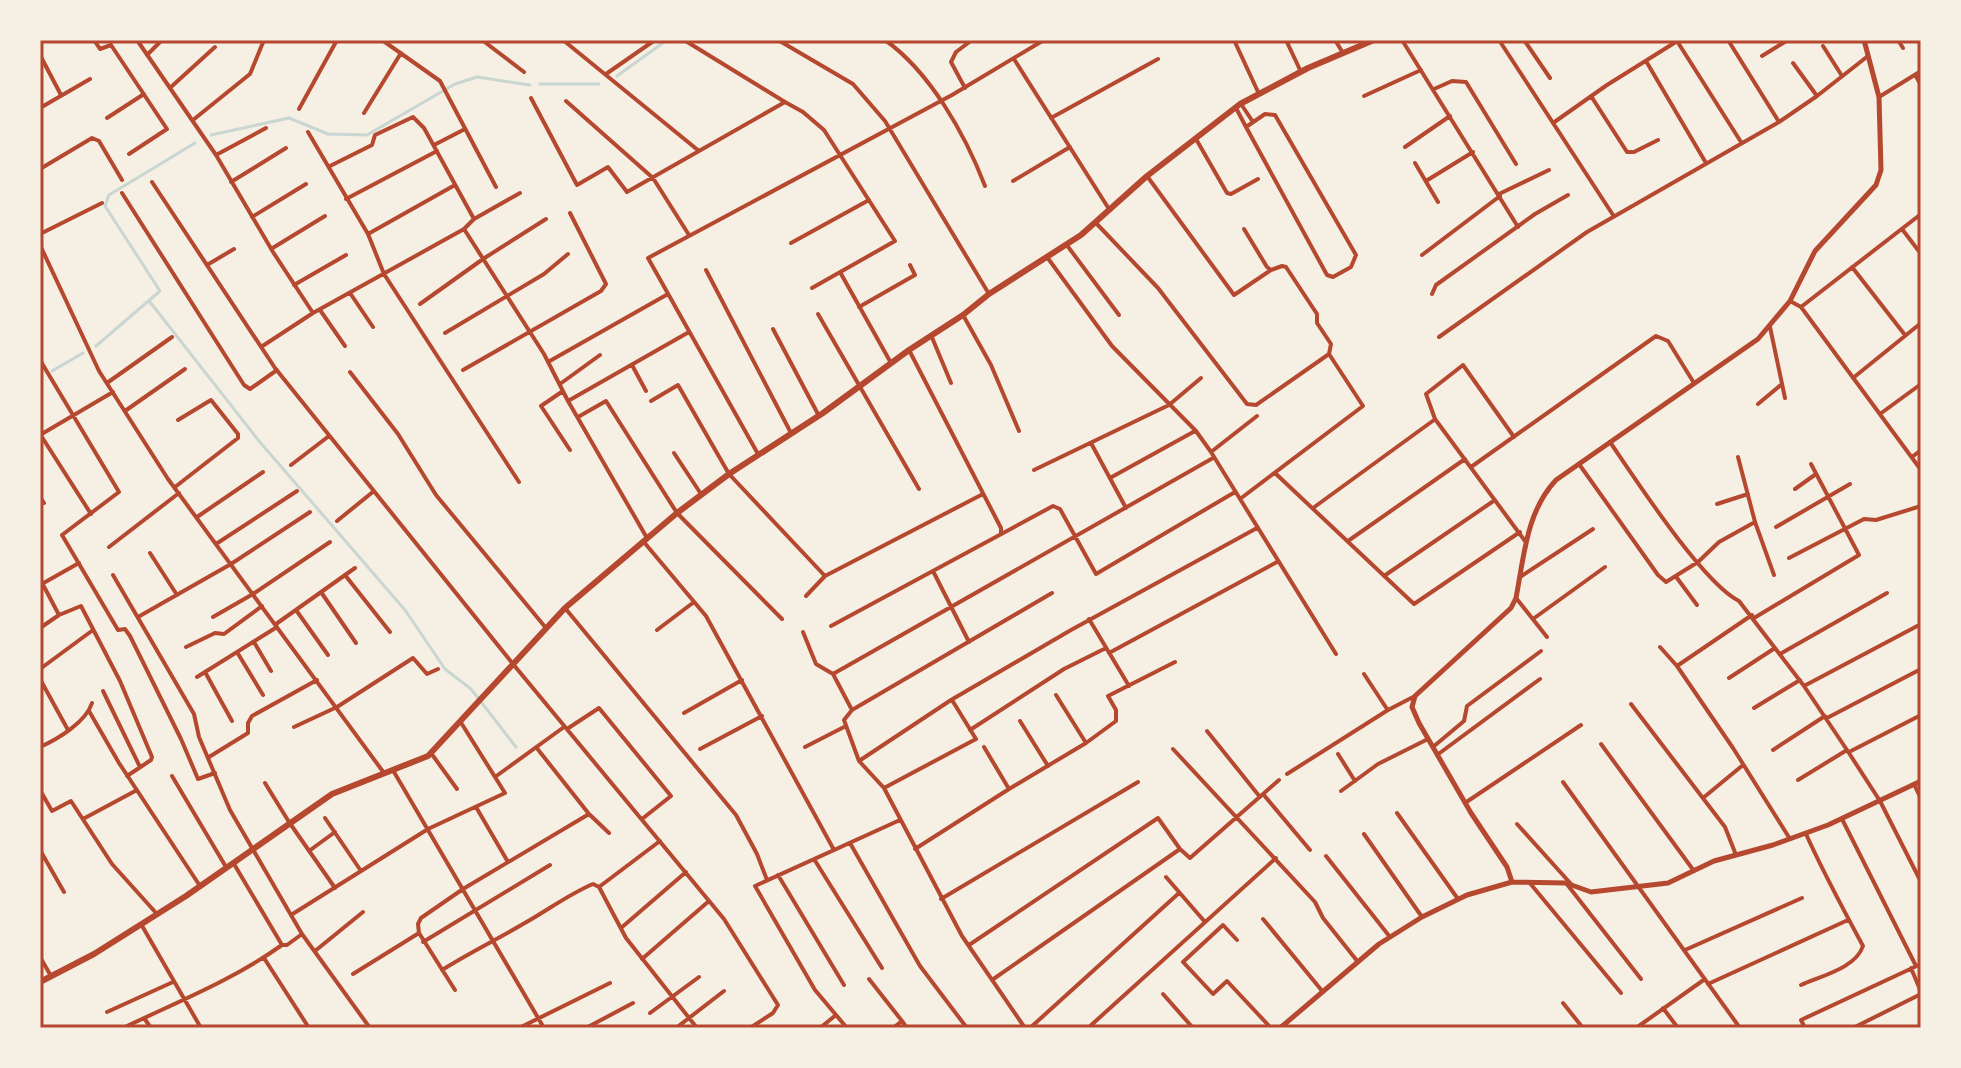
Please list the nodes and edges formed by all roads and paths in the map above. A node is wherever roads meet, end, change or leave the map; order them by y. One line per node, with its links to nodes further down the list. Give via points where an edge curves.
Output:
1 (94, 40): 53 (street, via 100,49 111,45)
2 (137, 40): 33 (street)
3 (162, 40): 33 (street)
4 (264, 40): 71 (street, via 250,74)
5 (337, 40): 66 (street)
6 (382, 40): 30 (street)
7 (482, 40): 42 (street)
8 (563, 40): 44 (street)
9 (655, 40): 44 (street)
10 (684, 40): 63 (street)
11 (778, 40): 75 (street, via 853,84)
12 (885, 40): 61 (street, via 908,57)
13 (972, 40): 51 (street, via 951,62)
14 (1044, 40): 36 (street)
15 (1234, 40): 54 (street)
16 (1286, 40): 43 (street)
17 (1335, 40): 31 (street)
18 (1374, 40): 31 (main road)
19 (1402, 40): 40 (street)
20 (1499, 40): 74 (street)
21 (1524, 40): 47 (street)
22 (1728, 40): 73 (street)
23 (1788, 40): 34 (street)
24 (1864, 40): 35 (street)
25 (1898, 40): 29 (street)
26 (1678, 41): 38 (street); 82 (street)
27 (1823, 46): 46 (street)
28 (215, 47): 50 (street)
29 (1903, 48)
30 (401, 53): 67 (street); 78 (street, via 440,81)
31 (1343, 53): 43 (main road)
32 (40, 55): 55 (street)
33 (147, 55): 50 (street)
34 (1762, 56)
35 (1868, 56): 46 (street); 59 (street)
36 (1014, 59): 51 (street); 70 (street)
37 (1158, 59): 70 (street)
38 (1646, 60): 57 (street); 94 (street)
39 (1793, 63): 58 (street)
40 (1421, 70): 52 (street); 56 (street)
41 (1921, 71): 45 (street)
42 (524, 72)
43 (1301, 72): 54 (main road)
44 (606, 74): 88 (street)
45 (1915, 75): 49 (street); 59 (street)
46 (1842, 76): 58 (street)
47 (1550, 78)
48 (90, 79): 55 (street)
49 (1921, 85)
50 (171, 87): 71 (street)
51 (965, 88): 61 (street)
52 (1434, 89): 68 (street); 95 (street, via 1466,82)
53 (144, 94): 69 (street); 90 (street, via 167,129)
54 (1259, 94): 64 (main road)
55 (61, 95): 65 (street)
56 (1364, 96)
57 (1591, 96): 74 (street); 81 (street, via 1627,152)
58 (1817, 96): 73 (street)
59 (1879, 97): 160 (street, via 1881,170 1876,185 1815,251)
60 (531, 98): 100 (street, via 577,185 608,167 627,192)
61 (942, 100): 75 (street); 109 (street)
62 (566, 101): 100 (street)
63 (785, 102): 88 (street); 91 (street, via 824,130)
64 (1238, 105): 72 (street); 76 (street); 80 (main road)
65 (40, 108)
66 (299, 109)
67 (364, 113)
68 (1450, 116): 85 (street); 89 (street)
69 (107, 118)
70 (1051, 118): 84 (street)
71 (193, 120): 92 (street)
72 (1253, 122): 76 (street); 76 (street, via 1270,113 1286,131 1356,255 1351,267 1327,275)
73 (1779, 122): 82 (street)
74 (1553, 123): 122 (street)
75 (889, 127): 91 (street); 157 (street)
76 (1246, 127)
77 (266, 128): 92 (street)
78 (465, 129): 83 (street); 110 (street)
79 (308, 132): 96 (street)
80 (1195, 138): 99 (main road); 101 (street, via 1227,193)
81 (1658, 140)
82 (1741, 142): 94 (street)
83 (434, 145): 87 (street); 96 (street, via 419,122 407,118 375,135 372,145)
84 (1070, 147): 103 (street); 119 (street)
85 (1405, 147)
86 (286, 148): 106 (street)
87 (437, 151): 108 (street); 115 (street)
88 (699, 151): 100 (street)
89 (1473, 152): 104 (street); 113 (street)
90 (129, 154)
91 (840, 154): 116 (street); 134 (street)
92 (216, 155): 106 (street)
93 (1415, 163): 104 (street)
94 (1706, 163): 122 (street)
95 (1516, 164)
96 (330, 166): 115 (street)
97 (40, 169): 102 (street, via 92,138)
98 (1549, 170): 113 (street)
99 (1147, 176): 119 (main road); 150 (street, via 1234,295)
100 (653, 178): 134 (street)
101 (1258, 179)
102 (122, 180)
103 (1013, 181)
104 (1426, 181): 117 (street)
105 (152, 182): 146 (street)
106 (231, 182): 124 (street)
107 (306, 184): 124 (street)
108 (455, 185): 125 (street); 133 (street)
109 (985, 186)
110 (496, 187)
111 (122, 193): 190 (street, via 244,385 250,389)
112 (520, 193): 125 (street)
113 (1500, 195): 128 (street); 143 (street)
114 (1568, 195): 128 (street)
115 (346, 199): 133 (street)
116 (869, 200): 135 (street); 151 (street, via 895,241)
117 (1438, 202)
118 (102, 203): 132 (street)
119 (1109, 209): 127 (main road)
120 (570, 213): 173 (street, via 606,284)
121 (1921, 214): 131 (street)
122 (1613, 215): 179 (street)
123 (325, 216): 139 (street)
124 (252, 217): 139 (street)
125 (474, 219): 129 (street)
126 (546, 219): 145 (street)
127 (1095, 222): 136 (main road); 183 (street, via 1173,306 1247,404 1256,405)
128 (1518, 227): 158 (street, via 1436,285)
129 (464, 229): 145 (street); 152 (street)
130 (1244, 229): 150 (street)
131 (1902, 229): 141 (street); 148 (street)
132 (40, 234)
133 (368, 234): 152 (street)
134 (689, 235): 156 (street, via 648,258)
135 (791, 243)
136 (1066, 244): 144 (main road); 168 (street)
137 (40, 245): 195 (street)
138 (234, 249): 146 (street)
139 (271, 249): 153 (street)
140 (568, 254): 159 (street)
141 (1921, 254)
142 (346, 255): 153 (street)
143 (1422, 255)
144 (1046, 256): 157 (main road); 209 (street, via 1112,346)
145 (483, 259): 159 (street); 161 (street)
146 (207, 265): 181 (street)
147 (910, 265): 162 (street, via 915,275)
148 (1852, 267): 163 (street); 177 (street)
149 (706, 270): 220 (street)
150 (1271, 270): 183 (street, via 1286,267 1317,314 1331,344)
151 (840, 272): 154 (street); 162 (street)
152 (384, 274): 155 (street); 245 (street)
153 (294, 285): 165 (street)
154 (812, 288)
155 (350, 293): 164 (street); 170 (street)
156 (668, 294): 174 (street); 186 (street)
157 (989, 294): 167 (main road)
158 (1432, 294)
159 (506, 297): 173 (street); 175 (street)
160 (1790, 301): 163 (street); 171 (street)
161 (420, 304)
162 (859, 307): 187 (street)
163 (1801, 307): 194 (street)
164 (320, 310): 165 (street); 180 (street)
165 (313, 313): 181 (street)
166 (818, 314): 201 (street)
167 (963, 315): 176 (main road); 218 (street)
168 (1119, 315)
169 (1921, 323): 177 (street)
170 (373, 327)
171 (1770, 327): 198 (street); 199 (street)
172 (773, 329): 213 (street)
173 (529, 331): 186 (street); 191 (street)
174 (689, 332): 188 (street); 229 (street)
175 (445, 333)
176 (931, 335): 182 (main road); 196 (street)
177 (1906, 336): 194 (street)
178 (172, 337): 195 (street)
179 (1439, 337)
180 (345, 346)
181 (261, 347): 190 (street)
182 (909, 350): 187 (main road); 254 (street)
183 (1329, 354): 241 (street, via 1363,406)
184 (600, 355): 197 (street)
185 (40, 360): 212 (street)
186 (548, 362): 197 (street)
187 (891, 363): 201 (main road)
188 (632, 365): 203 (street); 206 (street)
189 (185, 369): 210 (street)
190 (277, 370): 222 (street)
191 (463, 370)
192 (350, 372): 326 (street, via 436,495)
193 (1201, 378): 209 (street)
194 (1853, 378): 211 (street)
195 (107, 383): 204 (street)
196 (951, 383)
197 (560, 384): 202 (street)
198 (1694, 384): 223 (street, via 1668,341 1656,336); 224 (street)
199 (1782, 384): 205 (street); 208 (street)
200 (1921, 384): 211 (street)
201 (859, 386): 213 (main road); 248 (street)
202 (563, 391): 206 (street); 226 (street, via 541,406)
203 (646, 391)
204 (113, 392): 210 (street); 212 (street)
205 (1785, 398)
206 (568, 401): 215 (street)
207 (651, 401): 242 (street, via 678,385)
208 (1758, 404)
209 (1169, 405): 219 (street); 225 (street)
210 (125, 411): 247 (street)
211 (1880, 414): 232 (street)
212 (71, 415): 221 (street); 268 (street, via 119,492)
213 (819, 416): 220 (main road)
214 (1257, 416): 230 (street)
215 (578, 417): 267 (street, via 606,401); 279 (street)
216 (1435, 419): 223 (street, via 1426,394 1463,365); 233 (street); 265 (street)
217 (178, 420): 247 (street, via 211,400 238,438)
218 (1019, 431)
219 (1196, 431): 230 (street); 244 (street)
220 (791, 433): 229 (main road)
221 (40, 435): 268 (street)
222 (329, 436): 236 (street); 251 (street)
223 (1514, 437): 237 (street)
224 (1610, 442): 234 (street); 288 (street)
225 (1091, 443): 238 (street); 244 (street)
226 (570, 450)
227 (1921, 450): 232 (street)
228 (674, 453): 255 (street)
229 (758, 455): 242 (main road)
230 (1213, 455): 252 (street); 264 (street)
231 (1738, 457): 256 (street)
232 (1912, 457): 239 (street)
233 (1465, 459): 237 (street); 280 (street)
234 (1579, 464): 282 (street, via 1541,496); 300 (street, via 1663,581)
235 (1811, 464): 243 (street)
236 (291, 465)
237 (1471, 467): 260 (street)
238 (1034, 470)
239 (1921, 470)
240 (263, 472): 269 (street)
241 (1275, 473): 259 (street); 265 (street)
242 (729, 474): 255 (main road); 297 (street)
243 (1816, 474): 249 (street); 258 (street)
244 (1110, 478): 264 (street)
245 (519, 482)
246 (1850, 484): 258 (street)
247 (175, 487): 253 (street)
248 (919, 489)
249 (1795, 489)
250 (297, 491): 283 (street)
251 (374, 491): 270 (street); 345 (street)
252 (1235, 492): 259 (street); 278 (street, via 1096,574)
253 (179, 493): 269 (street); 284 (street)
254 (983, 493): 277 (street); 297 (street)
255 (701, 494): 267 (main road)
256 (1748, 494): 262 (street); 271 (street)
257 (40, 497): 261 (street)
258 (1829, 498): 272 (street); 273 (street)
259 (1240, 499): 274 (street)
260 (1495, 500): 276 (street); 298 (street)
261 (44, 503)
262 (1717, 504)
263 (1921, 506): 273 (street)
264 (1126, 508): 278 (street)
265 (1313, 508): 280 (street)
266 (310, 512): 290 (street)
267 (677, 513): 279 (main road); 319 (street)
268 (91, 514): 289 (street, via 62,535)
269 (197, 517): 283 (street)
270 (337, 521)
271 (1755, 522): 288 (street, via 1719,542); 296 (street)
272 (1776, 527)
273 (1845, 527): 286 (street); 318 (street, via 1859,555)
274 (1257, 528): 287 (street); 320 (street)
275 (1593, 529): 299 (street)
276 (1520, 532): 282 (street); 298 (street, via 1414,604)
277 (1001, 533): 278 (street, via 1053,506 1060,509); 293 (street)
278 (1075, 538): 313 (street)
279 (645, 540): 309 (street); 312 (main road)
280 (1348, 541): 298 (street)
281 (330, 542): 305 (street)
282 (1527, 543): 299 (street)
283 (216, 544): 290 (street)
284 (109, 547)
285 (150, 553): 306 (street)
286 (1789, 558)
287 (1277, 562): 338 (street); 341 (street)
288 (1698, 562): 300 (street); 318 (street)
289 (79, 563): 301 (street); 410 (street, via 118,630 125,629 130,636 198,779)
290 (231, 564): 305 (street); 306 (street)
291 (1605, 567): 321 (street)
292 (355, 568): 295 (street)
293 (933, 571): 313 (street); 324 (street)
294 (113, 575): 316 (street)
295 (345, 575): 302 (street); 329 (street)
296 (1774, 575)
297 (825, 576): 307 (street)
298 (1384, 576)
299 (1520, 577): 308 (street)
300 (1676, 577): 310 (street)
301 (41, 583): 315 (street)
302 (321, 592): 314 (street); 334 (street)
303 (1052, 593): 333 (street)
304 (1887, 593): 342 (street)
305 (253, 594): 311 (street); 317 (street)
306 (177, 595): 316 (street)
307 (806, 596)
308 (1516, 598): 321 (street); 366 (street, via 1503,617)
309 (694, 602): 328 (street); 359 (street)
310 (1697, 605)
311 (262, 606): 323 (street); 335 (street, via 224,634)
312 (565, 608): 326 (main road); 474 (street, via 736,815)
313 (951, 608): 333 (street); 352 (street)
314 (296, 610): 323 (street); 343 (street)
315 (59, 615): 325 (street); 327 (street, via 81,606)
316 (137, 617): 404 (street, via 194,714)
317 (213, 617)
318 (1753, 617): 337 (street); 346 (street)
319 (782, 619)
320 (1089, 619): 338 (street); 367 (street)
321 (1533, 619): 331 (street)
322 (1921, 624): 362 (street)
323 (276, 626): 332 (street); 358 (street)
324 (831, 626)
325 (40, 628)
326 (546, 628): 345 (main road)
327 (94, 630): 347 (street); 408 (street, via 151,752 151,760)
328 (657, 630)
329 (390, 632)
330 (803, 632): 352 (street, via 816,664)
331 (1547, 637)
332 (254, 642): 340 (street); 350 (street)
333 (969, 642): 372 (street)
334 (356, 643)
335 (186, 647)
336 (1660, 647): 346 (street)
337 (1775, 648): 342 (street); 355 (street)
338 (1107, 650): 361 (street); 387 (street, via 1064,669)
339 (1541, 651): 396 (street, via 1467,706 1464,721)
340 (237, 652): 351 (street); 364 (street)
341 (1336, 654)
342 (1780, 654): 360 (street)
343 (328, 655)
344 (1175, 662): 361 (street)
345 (513, 664): 380 (main road); 385 (street)
346 (1677, 666): 406 (street)
347 (40, 669)
348 (438, 669): 370 (street, via 427,674 413,658)
349 (1921, 669): 378 (street)
350 (271, 671)
351 (205, 672): 354 (street); 379 (street)
352 (833, 674): 372 (street)
353 (1364, 674): 373 (street)
354 (197, 677)
355 (1729, 678)
356 (40, 679): 386 (street)
357 (1540, 679): 403 (street)
358 (317, 680): 370 (street); 404 (street, via 252,716 248,733)
359 (742, 680): 375 (street); 377 (street)
360 (1800, 680): 362 (street); 371 (street)
361 (1129, 686): 390 (street, via 1108,696 1116,721)
362 (1804, 686): 378 (street)
363 (103, 691): 408 (street)
364 (263, 695)
365 (1056, 695): 390 (street)
366 (1415, 696): 373 (street); 389 (street, via 1412,707)
367 (951, 700): 387 (street); 405 (street)
368 (92, 703): 374 (street)
369 (1631, 704): 431 (street)
370 (337, 707): 383 (street); 412 (street)
371 (1754, 708)
372 (852, 710): 384 (street)
373 (1388, 710): 411 (street)
374 (89, 711): 386 (street); 413 (street)
375 (684, 713)
376 (1921, 715): 400 (street)
377 (762, 716): 397 (street); 458 (street)
378 (1826, 717): 399 (street); 400 (street)
379 (232, 721)
380 (460, 721): 401 (main road); 415 (street)
381 (1020, 721): 407 (street)
382 (1581, 725): 434 (street)
383 (294, 727)
384 (844, 727): 394 (street); 405 (street)
385 (566, 728): 393 (street); 441 (street); 441 (street, via 599,708 671,796)
386 (68, 730): 392 (street)
387 (970, 730): 424 (street, via 976,739)
388 (1207, 731): 430 (street)
389 (1428, 739): 396 (street); 418 (street)
390 (1086, 743): 407 (street)
391 (1601, 744): 470 (street)
392 (40, 746)
393 (536, 747): 415 (street); 437 (street)
394 (805, 747)
395 (984, 747): 426 (street)
396 (1433, 747): 403 (street)
397 (700, 749)
398 (1173, 749): 439 (street)
399 (1773, 750)
400 (1848, 751): 417 (street); 433 (street)
401 (431, 753): 409 (main road); 425 (street)
402 (1338, 754): 418 (street)
403 (1437, 755): 434 (street)
404 (209, 757): 410 (street)
405 (859, 761): 424 (street)
406 (1743, 765): 431 (street); 451 (street)
407 (1048, 766): 426 (street)
408 (140, 767): 413 (street)
409 (394, 772): 412 (main road); 446 (street)
410 (215, 773): 454 (street)
411 (1287, 774)
412 (385, 775): 444 (main road, via 332,794)
413 (127, 776): 428 (street)
414 (172, 776): 468 (street)
415 (495, 777): 435 (street, via 505,793)
416 (1279, 780): 430 (street)
417 (1798, 780)
418 (1355, 781): 429 (street)
419 (1921, 781): 423 (street)
420 (1138, 782): 487 (street)
421 (1563, 782): 480 (street)
422 (265, 783): 444 (street)
423 (1914, 784): 432 (street); 433 (street)
424 (884, 788): 443 (street)
425 (457, 789)
426 (1009, 789): 455 (street)
427 (40, 790): 440 (street, via 52,811 71,801)
428 (137, 790): 440 (street); 479 (street)
429 (1341, 791)
430 (1262, 795): 439 (street); 459 (street)
431 (1703, 798): 461 (street, via 1725,827)
432 (1921, 799)
433 (1880, 801): 442 (street); 477 (street)
434 (1465, 803): 475 (street)
435 (476, 807): 446 (street); 466 (street)
436 (1397, 813): 488 (street)
437 (589, 814): 448 (street); 466 (street)
438 (325, 818): 447 (street)
439 (1239, 818): 456 (street, via 1190,858); 463 (street)
440 (82, 819): 492 (street, via 112,864)
441 (642, 819): 452 (street)
442 (1842, 819): 449 (street); 514 (street)
443 (900, 820): 453 (street); 455 (street)
444 (289, 822): 454 (main road); 460 (street)
445 (1517, 824): 478 (street)
446 (428, 829): 469 (street); 483 (street)
447 (335, 832): 460 (street); 469 (street)
448 (609, 833)
449 (1805, 833): 451 (street); 496 (street)
450 (1364, 834): 494 (street)
451 (1790, 839): 461 (street)
452 (661, 841): 471 (street); 481 (street)
453 (850, 843): 458 (street); 562 (street, via 920,966)
454 (253, 847): 465 (main road); 493 (street)
455 (915, 849): 487 (street)
456 (1180, 849): 507 (street, via 1158,818); 522 (street)
457 (40, 850): 484 (street)
458 (834, 850): 464 (street)
459 (1310, 850)
460 (309, 851): 482 (street)
461 (1736, 855): 470 (street)
462 (1326, 856): 502 (street)
463 (1276, 858): 497 (street); 513 (street)
464 (814, 859): 472 (street); 515 (street)
465 (233, 862): 468 (main road); 506 (street)
466 (508, 862): 483 (street)
467 (550, 865): 490 (street)
468 (226, 867): 479 (main road)
469 (361, 871): 482 (street)
470 (1694, 871): 480 (street, via 1668,883)
471 (686, 872): 489 (street); 499 (street)
472 (778, 875): 474 (street); 527 (street)
473 (1166, 877): 485 (street)
474 (767, 880): 542 (street, via 755,886 815,990)
475 (1512, 882): 476 (street); 488 (street)
476 (1529, 882): 478 (street); 532 (street)
477 (1921, 882)
478 (1570, 884): 480 (street, via 1591,892); 521 (street)
479 (200, 886): 492 (main road)
480 (1639, 886): 508 (street)
481 (599, 887): 499 (street); 503 (street, via 593,884 567,895)
482 (335, 888): 493 (street)
483 (463, 889): 490 (street); 500 (street, via 421,918)
484 (64, 892)
485 (1179, 893): 497 (street); 563 (street)
486 (1802, 898): 508 (street)
487 (941, 899): 507 (street)
488 (1458, 899): 494 (street)
489 (709, 901): 512 (street); 557 (street, via 778,1005)
490 (475, 908): 503 (street); 505 (street)
491 (363, 912): 509 (street)
492 (157, 914): 498 (main road)
493 (291, 915): 501 (street)
494 (1422, 917): 502 (street)
495 (1263, 919): 531 (street)
496 (1849, 920): 523 (street); 528 (street, via 1863,946 1860,956)
497 (1205, 922): 564 (street)
498 (141, 924): 518 (main road); 525 (street)
499 (620, 928): 512 (street)
500 (419, 933): 505 (street); 517 (street)
501 (302, 934): 506 (street); 509 (street)
502 (1390, 937): 513 (street)
503 (493, 938): 516 (street); 543 (street)
504 (1237, 940): 566 (street, via 1223,925 1183,962 1213,994 1227,981)
505 (423, 942): 516 (street)
506 (282, 945): 511 (street)
507 (969, 945): 522 (street)
508 (1685, 950): 523 (street)
509 (315, 951): 551 (street)
510 (40, 957): 518 (street)
511 (264, 958): 536 (street); 550 (street)
512 (642, 959): 535 (street)
513 (1358, 962): 531 (street)
514 (1916, 966): 533 (street); 572 (street, via 1801,1020)
515 (882, 968)
516 (442, 970): 529 (street)
517 (353, 974)
518 (51, 976): 524 (main road)
519 (699, 977): 535 (street)
520 (869, 979): 546 (street)
521 (1641, 979)
522 (992, 980): 563 (street)
523 (1706, 981): 539 (street); 571 (street)
524 (40, 982)
525 (173, 982): 536 (street); 540 (street)
526 (610, 983): 543 (street)
527 (844, 985)
528 (1801, 985)
529 (455, 990)
530 (724, 991): 545 (street)
531 (1323, 992): 567 (street)
532 (1621, 993)
533 (1921, 993): 573 (street)
534 (1163, 994): 565 (street)
535 (672, 997): 541 (street); 545 (street)
536 (184, 1001): 544 (street); 549 (street)
537 (633, 1003): 554 (street)
538 (1563, 1003): 568 (street)
539 (1663, 1008): 569 (street); 570 (street)
540 (107, 1012)
541 (650, 1013)
542 (836, 1015): 558 (street); 559 (street)
543 (537, 1017): 552 (street); 553 (street)
544 (144, 1018): 547 (street); 548 (street)
545 (689, 1018): 555 (street); 556 (street)
546 (902, 1021): 560 (street); 561 (street)
547 (123, 1028)
548 (151, 1028)
549 (201, 1028)
550 (309, 1028)
551 (370, 1028)
552 (519, 1028)
553 (544, 1028)
554 (586, 1028)
555 (676, 1028)
556 (697, 1028)
557 (750, 1028)
558 (820, 1028)
559 (847, 1028)
560 (893, 1028)
561 (907, 1028)
562 (967, 1028)
563 (1025, 1028)
564 (1088, 1028)
565 (1193, 1028)
566 (1271, 1028)
567 (1280, 1028)
568 (1583, 1028)
569 (1636, 1028)
570 (1678, 1028)
571 (1740, 1028)
572 (1805, 1028)
573 (1853, 1028)

